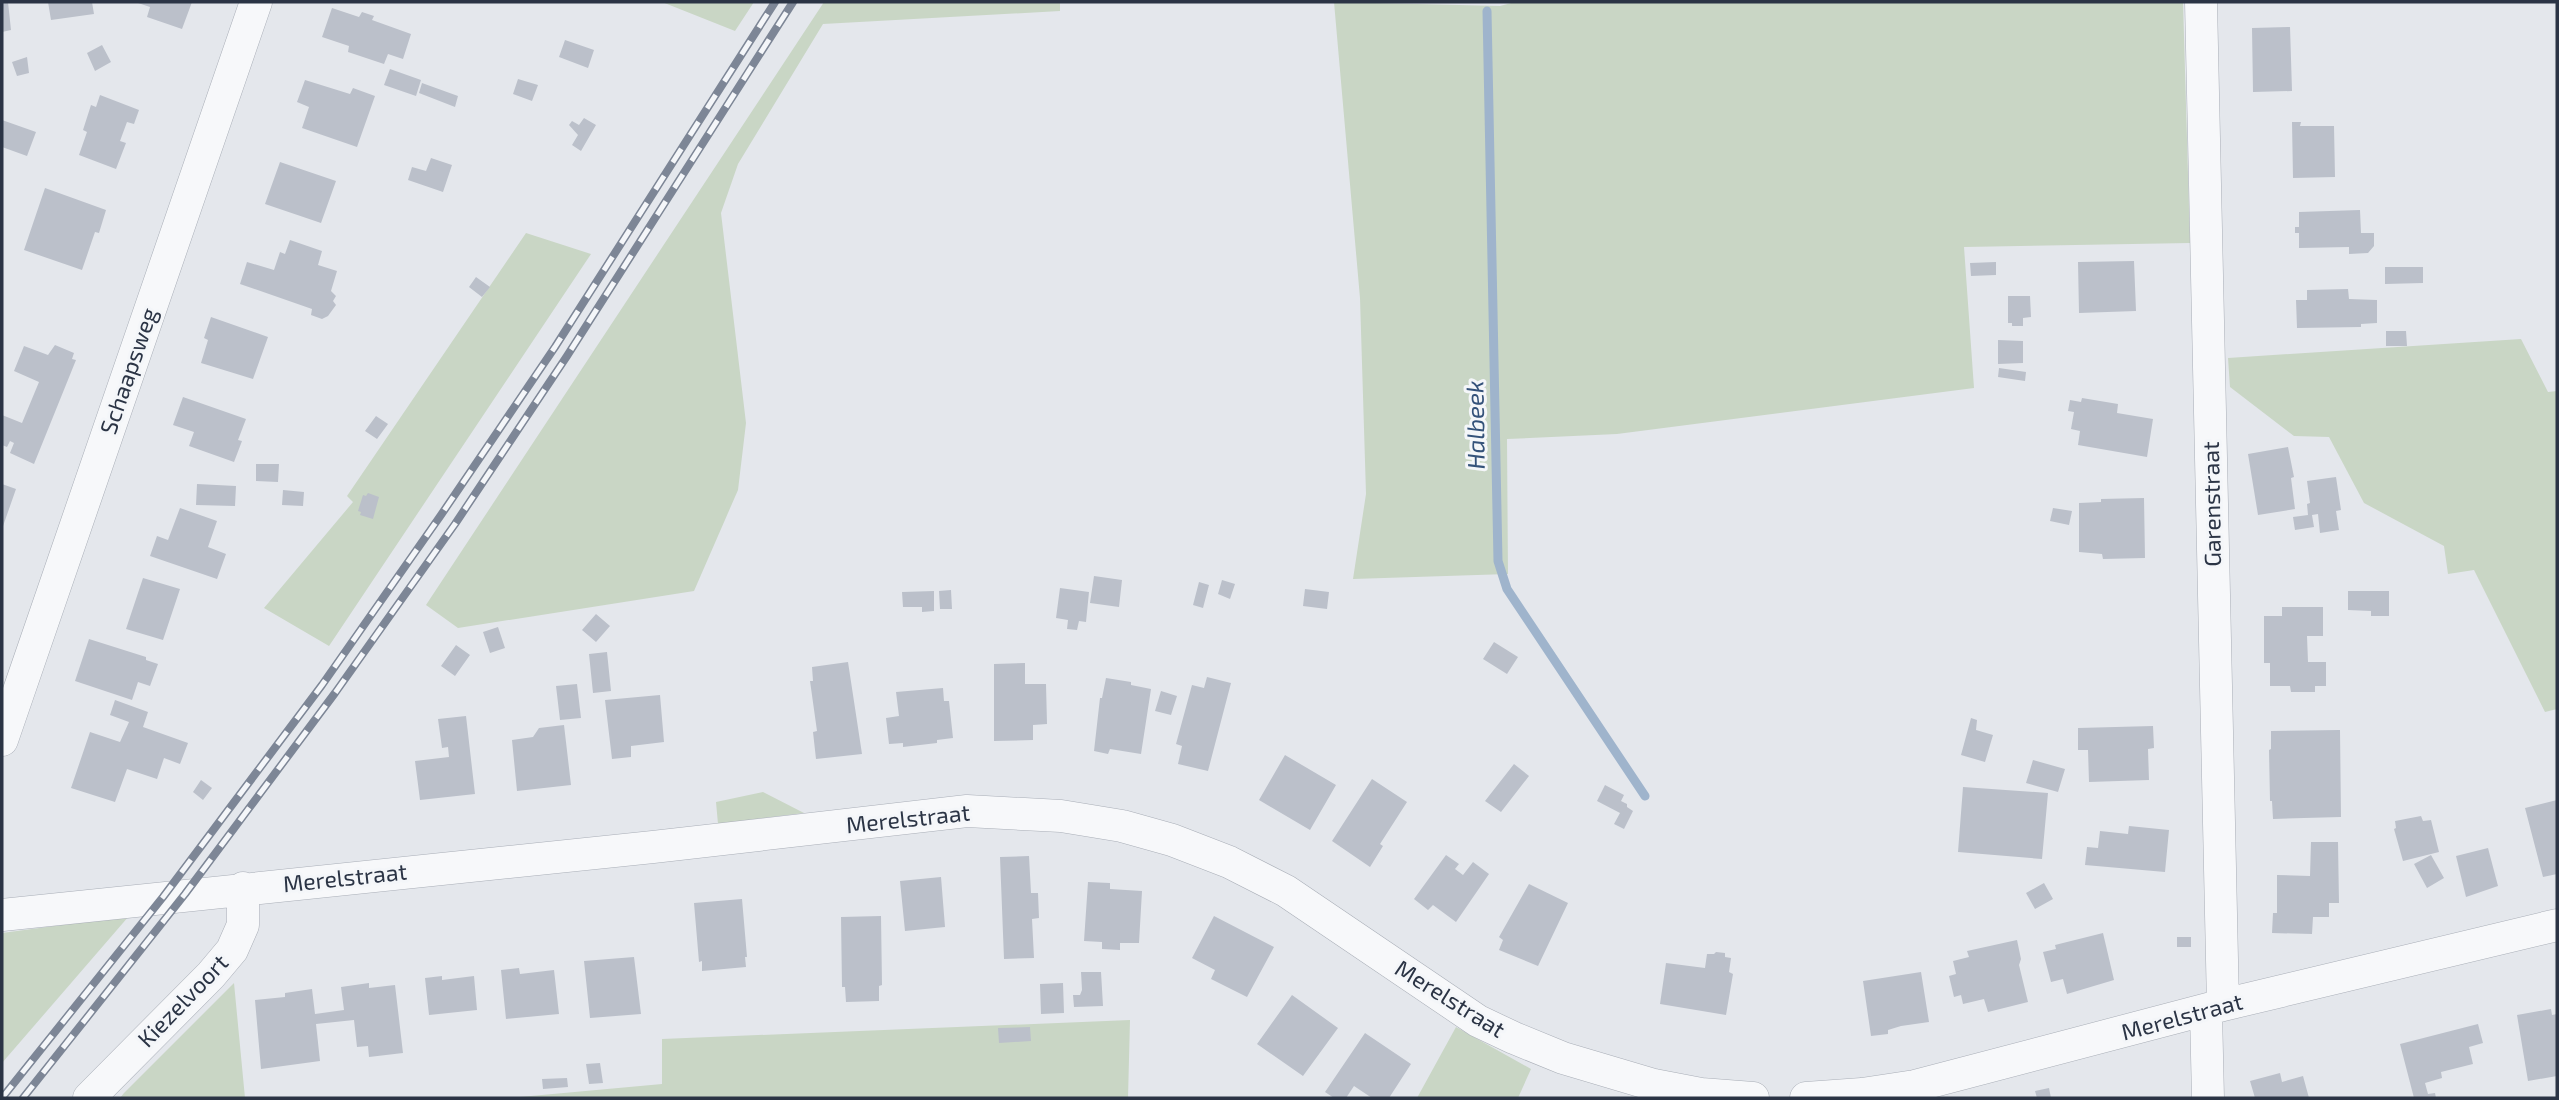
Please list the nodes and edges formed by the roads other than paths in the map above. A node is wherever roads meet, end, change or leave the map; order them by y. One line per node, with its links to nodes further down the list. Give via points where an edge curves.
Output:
1 (256, 2): 3 (street, Schaapsweg)
2 (2201, 2): 7 (street, Garenstraat)
3 (2, 740)
4 (243, 888): 5 (street, Merelstraat); 8 (street, Kiezelvoort, via 243,925 232,950); 9 (street, Merelstraat, via 967,811 1061,816 1122,826 1230,862 1286,891 1478,1021 1563,1058 1654,1085)
5 (2, 915)
6 (2557, 925): 7 (street, Merelstraat)
7 (2215, 1009): 10 (street, Merelstraat, via 1915,1086); 11 (street, Garenstraat)
8 (89, 1098)
9 (1753, 1098)
10 (1806, 1098)
11 (2208, 1098)

